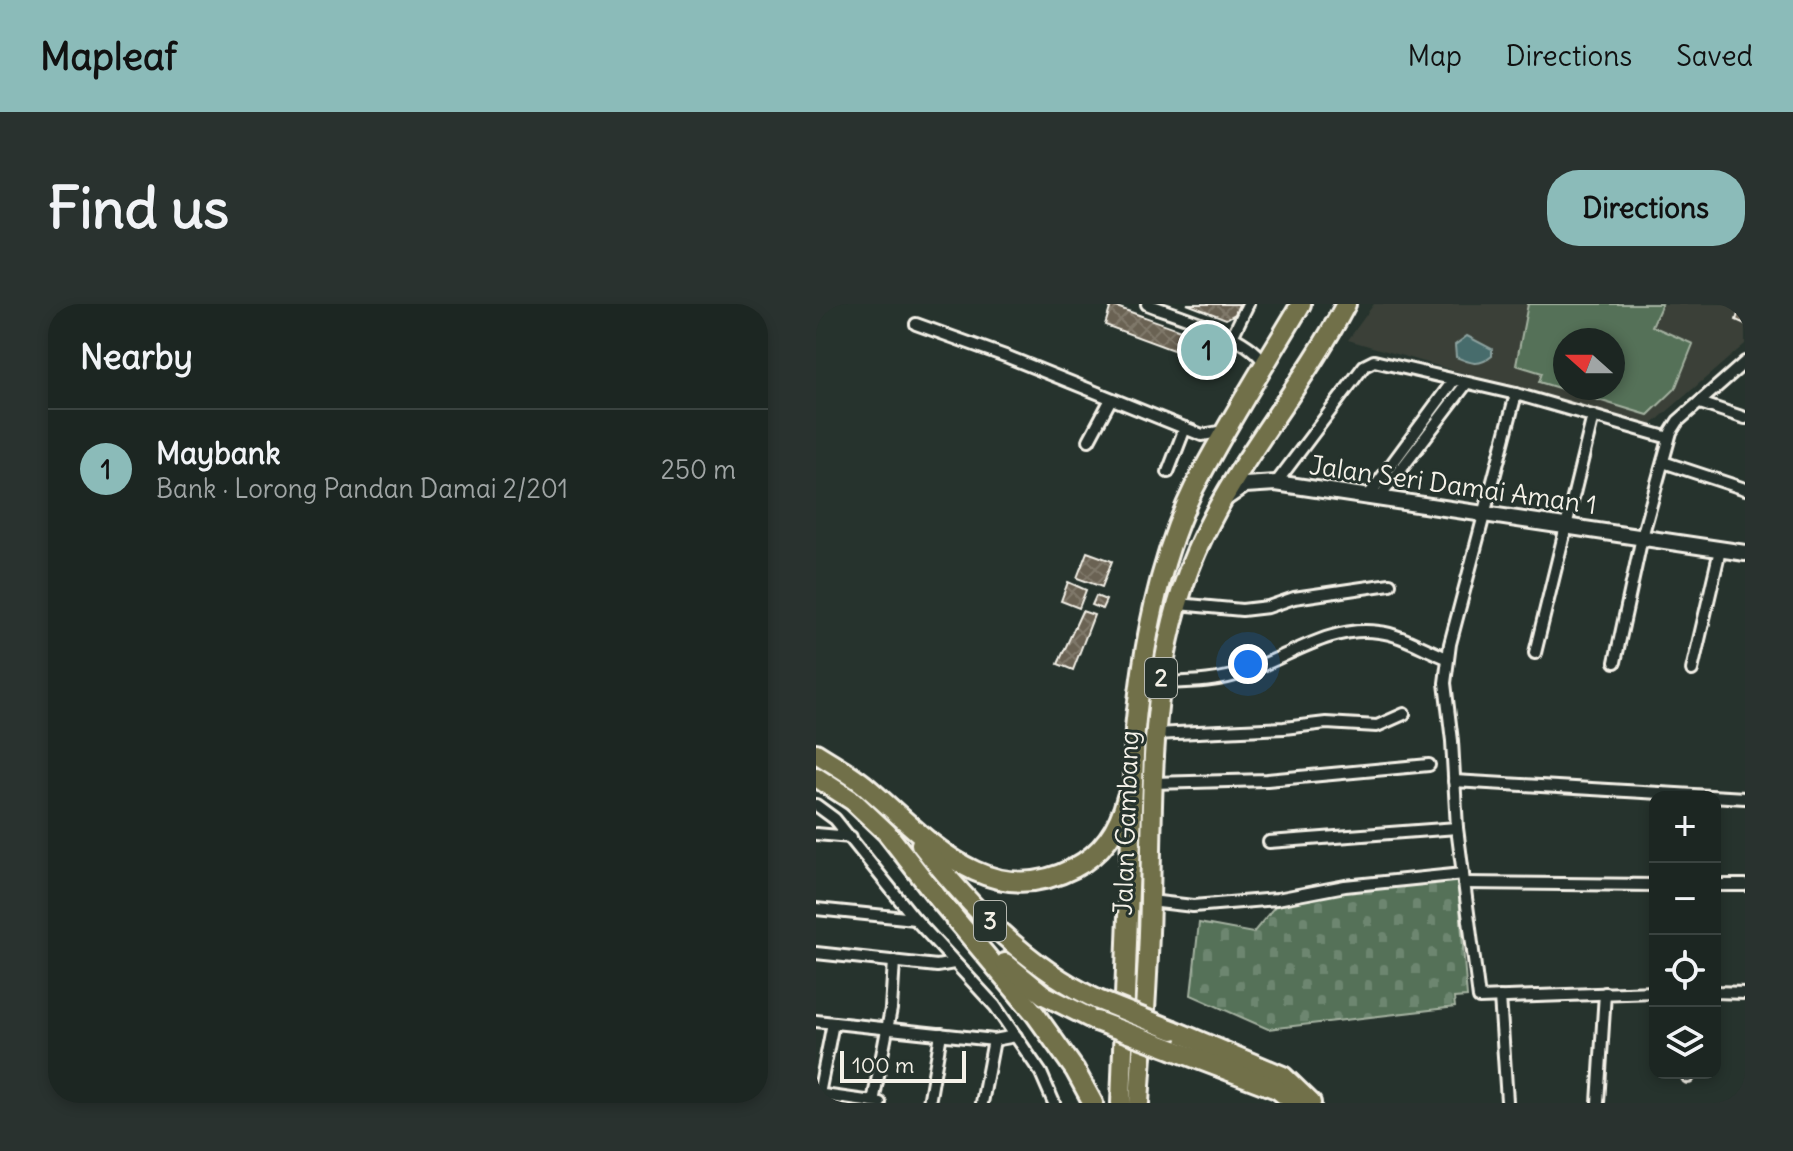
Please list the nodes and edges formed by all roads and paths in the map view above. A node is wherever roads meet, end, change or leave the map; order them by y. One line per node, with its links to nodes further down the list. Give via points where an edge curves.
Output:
1 (1147, 304): 6 (street)
2 (1248, 304): 6 (street)
3 (1301, 304): 8 (highway, Jalan Gambang / 2)
4 (1346, 304): 21 (highway, Jalan Gambang / 2)
5 (916, 324): 12 (street)
6 (1232, 337): 8 (street, via 1256,350)
7 (1745, 362): 13 (street)
8 (1265, 365): 17 (highway, Jalan Gambang / 2)
9 (1453, 381): 10 (street); 26 (street, via 1374,361 1364,366); 28 (street)
10 (1466, 384): 11 (street); 28 (street)
11 (1516, 394): 14 (street); 30 (street)
12 (1111, 399): 16 (street); 20 (street)
13 (1700, 403): 15 (street); 19 (street, via 1678,421)
14 (1593, 416): 19 (street); 31 (street)
15 (1745, 418)
16 (1185, 428): 18 (street); 24 (street)
17 (1226, 431): 18 (street); 22 (highway, Jalan Gambang / 2)
18 (1202, 435): 22 (street)
19 (1669, 438): 23 (street)
20 (1089, 440)
21 (1255, 444): 25 (street, via 1252,467); 29 (highway, Jalan Gambang / 2)
22 (1210, 460): 46 (highway, Jalan Gambang / 2, via 1162,575 1139,686)
23 (1663, 462): 27 (street); 32 (street)
24 (1168, 472)
25 (1257, 482): 26 (street, Jalan Seri Damai Aman 1); 29 (street)
26 (1276, 483): 28 (street, Jalan Seri Damai Aman 1)
27 (1745, 489)
28 (1374, 496): 30 (street, Jalan Seri Damai Aman 1)
29 (1220, 503): 36 (highway, Jalan Gambang / 2)
30 (1485, 514): 31 (street, Jalan Seri Damai Aman 1); 38 (street)
31 (1565, 525): 32 (street, Jalan Seri Damai Aman 1); 37 (street)
32 (1642, 537): 33 (street, Jalan Seri Damai Aman 1); 39 (street)
33 (1720, 550): 34 (street, Jalan Seri Damai Aman 1); 40 (street)
34 (1745, 553)
35 (1390, 584): 36 (street, via 1242,610)
36 (1178, 604): 41 (highway, Jalan Gambang / 2)
37 (1535, 653)
38 (1447, 658): 41 (street, via 1396,636 1356,631 1316,641 1241,674); 48 (street)
39 (1615, 662)
40 (1692, 670)
41 (1161, 683): 43 (highway, Jalan Gambang / 2)
42 (1404, 714): 43 (street, via 1377,726 1326,723)
43 (1154, 734): 49 (highway, Jalan Gambang / 2)
44 (816, 753): 52 (highway, 3, via 866,785)
45 (1429, 765): 49 (street, via 1267,780)
46 (1134, 767): 52 (highway, via 1122,816 1102,848 1057,877 1032,883 987,876 957,862); 83 (highway, Jalan Gambang / 2)
47 (816, 777): 61 (highway, 3, via 853,801 887,833)
48 (1454, 781): 50 (street); 53 (street)
49 (1152, 783): 62 (highway, Jalan Gambang / 2)
50 (1745, 798)
51 (816, 805): 55 (street)
52 (902, 819): 90 (highway, 3, bridge, via 952,884 1055,978 1283,1076)
53 (1457, 828): 56 (street); 57 (street)
54 (816, 834): 55 (street)
55 (851, 837): 64 (street)
56 (1269, 842)
57 (1463, 878): 58 (street); 62 (street, via 1345,886 1277,899 1193,906); 72 (street, via 1479,998)
58 (1649, 885)
59 (1721, 885): 60 (street)
60 (1745, 885)
61 (937, 897): 88 (highway, via 1035,1014); 89 (highway, 3, bridge, via 1016,975 1044,995 1096,1021 1277,1089)
62 (1150, 901): 83 (highway, Jalan Gambang / 2)
63 (816, 909): 64 (street)
64 (915, 919): 67 (street)
65 (816, 953): 66 (street)
66 (894, 961): 67 (street); 75 (street)
67 (954, 963): 77 (street)
68 (1649, 992): 70 (street)
69 (1721, 992): 71 (street)
70 (1605, 993): 72 (street); 91 (street)
71 (1745, 993)
72 (1500, 997): 81 (street)
73 (816, 1021): 74 (street)
74 (833, 1023): 75 (street); 79 (street)
75 (888, 1028): 76 (street); 82 (street)
76 (941, 1034): 78 (street); 85 (street)
77 (1016, 1036): 78 (street); 87 (street)
78 (994, 1040): 86 (street)
79 (817, 1094): 80 (street)
80 (833, 1100): 82 (street)
81 (1507, 1101)
82 (873, 1102): 84 (street)
83 (1135, 1102)
84 (880, 1103)
85 (929, 1103)
86 (982, 1103)
87 (1054, 1103)
88 (1093, 1103)
89 (1295, 1103)
90 (1311, 1103)
91 (1598, 1103)

